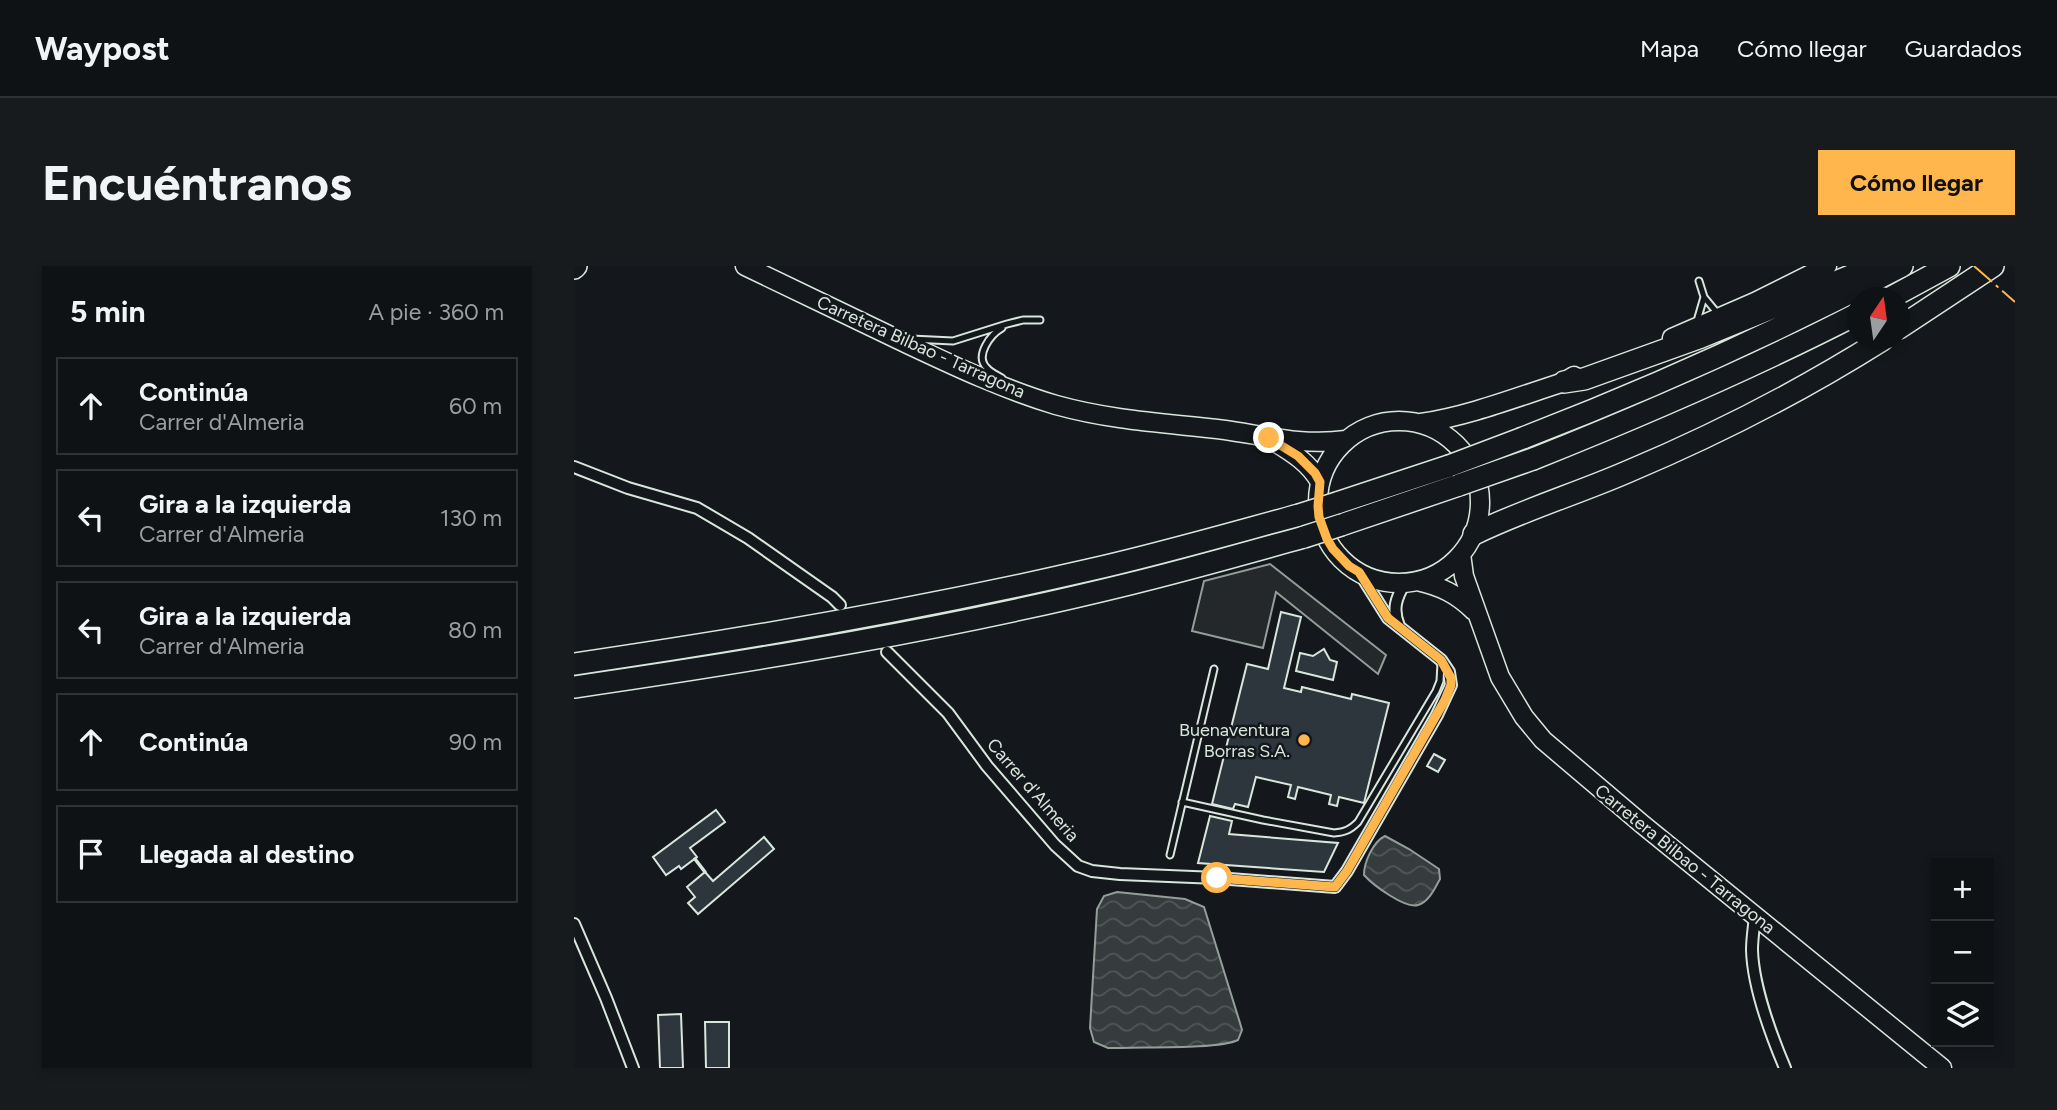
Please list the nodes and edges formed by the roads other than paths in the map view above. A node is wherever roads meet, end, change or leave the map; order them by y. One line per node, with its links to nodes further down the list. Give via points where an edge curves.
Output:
1 (745, 266): 16 (main road, Carretera Bilbao - Tarragona)
2 (1827, 266): 10 (main road)
3 (1875, 266): 18 (highway, via 1702,337)
4 (1902, 266): 34 (highway, bridge, via 1723,355 1524,438 1298,515 1022,585 772,633)
5 (1949, 266): 8 (highway)
6 (1993, 266): 13 (highway)
7 (1699, 281): 9 (lane)
8 (1910, 287)
9 (1704, 297): 10 (lane); 15 (lane)
10 (1721, 317): 15 (main road)
11 (1847, 319): 36 (highway, bridge, via 1672,402 1533,459 1304,537 1128,584 974,618)
12 (1040, 320): 14 (lane)
13 (1910, 321)
14 (1007, 324): 16 (lane, via 953,341); 19 (lane, via 993,333 983,362)
15 (1691, 330): 18 (main road)
16 (894, 338): 19 (main road, Carretera Bilbao - Tarragona)
17 (1865, 350): 25 (highway, via 1695,442)
18 (1564, 382): 20 (main road)
19 (1022, 394): 21 (main road, Carretera Bilbao - Tarragona, via 1114,419)
20 (1421, 424): 22 (main road, via 1387,421); 25 (main road, via 1451,440 1473,467 1480,500)
21 (1269, 438): 22 (main road, Carretera Bilbao - Tarragona, via 1319,443); 24 (main road, via 1298,456)
22 (1346, 440): 24 (main road, via 1332,455)
23 (574, 467): 29 (street, via 697,508 748,538)
24 (1320, 482): 27 (main road, via 1322,528 1333,549)
25 (1474, 534): 26 (main road)
26 (1461, 554): 28 (main road, via 1441,571); 30 (main road, Carretera Bilbao - Tarragona)
27 (1359, 572): 28 (main road, via 1381,581); 31 (street, via 1388,618)
28 (1411, 582): 30 (main road, via 1442,588); 31 (street, via 1394,605)
29 (840, 605)
30 (1476, 612): 39 (main road, Carretera Bilbao - Tarragona, via 1506,689 1543,740)
31 (1399, 626): 33 (street)
32 (887, 652): 33 (street, Carrer d'Almeria, via 948,713 987,766 1078,866 1120,874 1335,887 1449,692 1451,678)
33 (1441, 660): 37 (lane, via 1436,691 1352,829 1334,832)
34 (574, 664)
35 (1214, 669): 37 (lane)
36 (574, 687)
37 (1182, 802): 38 (lane)
38 (1170, 855)
39 (1755, 916): 42 (street, via 1754,969); 43 (main road, Carretera Bilbao - Tarragona)
40 (574, 925): 41 (street)
41 (633, 1068)
42 (1785, 1068)
43 (1942, 1068)

